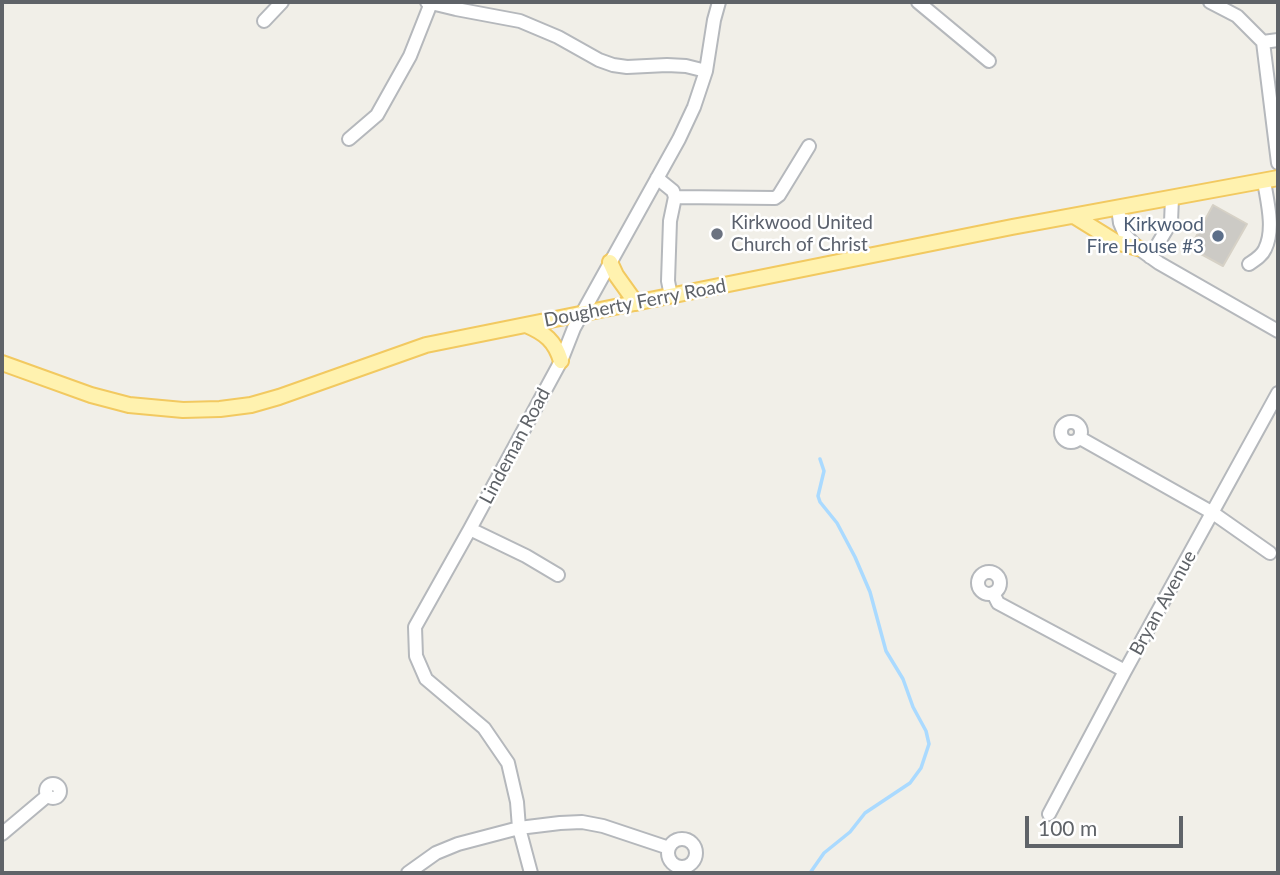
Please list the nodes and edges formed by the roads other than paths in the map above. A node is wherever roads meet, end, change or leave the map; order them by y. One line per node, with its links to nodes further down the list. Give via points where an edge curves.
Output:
1 (282, 2): 6 (street)
2 (719, 2): 10 (street, Lindeman Road)
3 (918, 2): 9 (street)
4 (1210, 2): 8 (street, via 1237,16)
5 (429, 3): 10 (street, via 520,21 613,65 686,66); 11 (street, via 416,44 377,115)
6 (264, 21)
7 (1278, 40): 8 (street)
8 (1263, 42): 13 (street)
9 (989, 61)
10 (706, 71): 14 (street, Lindeman Road, via 694,107)
11 (349, 139)
12 (809, 146): 16 (street, via 775,198)
13 (1278, 163)
14 (657, 178): 16 (street); 22 (street, Lindeman Road)
15 (1271, 179): 17 (main road, Dougherty Ferry Road); 23 (street, via 1266,247)
16 (675, 197): 24 (street, via 670,221)
17 (1172, 198): 18 (main road, Dougherty Ferry Road); 21 (street, via 1171,222)
18 (1118, 208): 19 (main road, Dougherty Ferry Road); 20 (street, via 1125,235)
19 (1074, 216): 20 (main road, via 1116,242); 24 (main road, Dougherty Ferry Road)
20 (1138, 248): 21 (street)
21 (1150, 257): 28 (street)
22 (610, 262): 25 (main road); 26 (street, Lindeman Road)
23 (1249, 264)
24 (671, 296): 25 (main road, Dougherty Ferry Road)
25 (636, 303): 26 (main road, Dougherty Ferry Road)
26 (582, 314): 27 (main road, Dougherty Ferry Road); 29 (street, Lindeman Road)
27 (526, 326): 29 (main road, via 542,332 557,348); 30 (main road, Dougherty Ferry Road, via 426,345 279,397 220,409 129,405)
28 (1278, 331)
29 (561, 361): 34 (street, Lindeman Road)
30 (2, 363)
31 (1278, 393): 33 (street, Bryan Avenue)
32 (1080, 438): 33 (street)
33 (1213, 513): 35 (street); 38 (street, Bryan Avenue)
34 (470, 529): 36 (street); 41 (street, Lindeman Road, via 415,626 416,656 426,679 484,728 508,763)
35 (1270, 553)
36 (558, 575)
37 (993, 593): 38 (street, via 998,603)
38 (1125, 671): 40 (street, Bryan Avenue)
39 (47, 796): 42 (street)
40 (1049, 814)
41 (519, 828): 43 (street, via 582,821); 44 (street, via 458,844); 45 (street, Lindeman Road)
42 (2, 834)
43 (669, 848)
44 (408, 873)
45 (531, 873)

